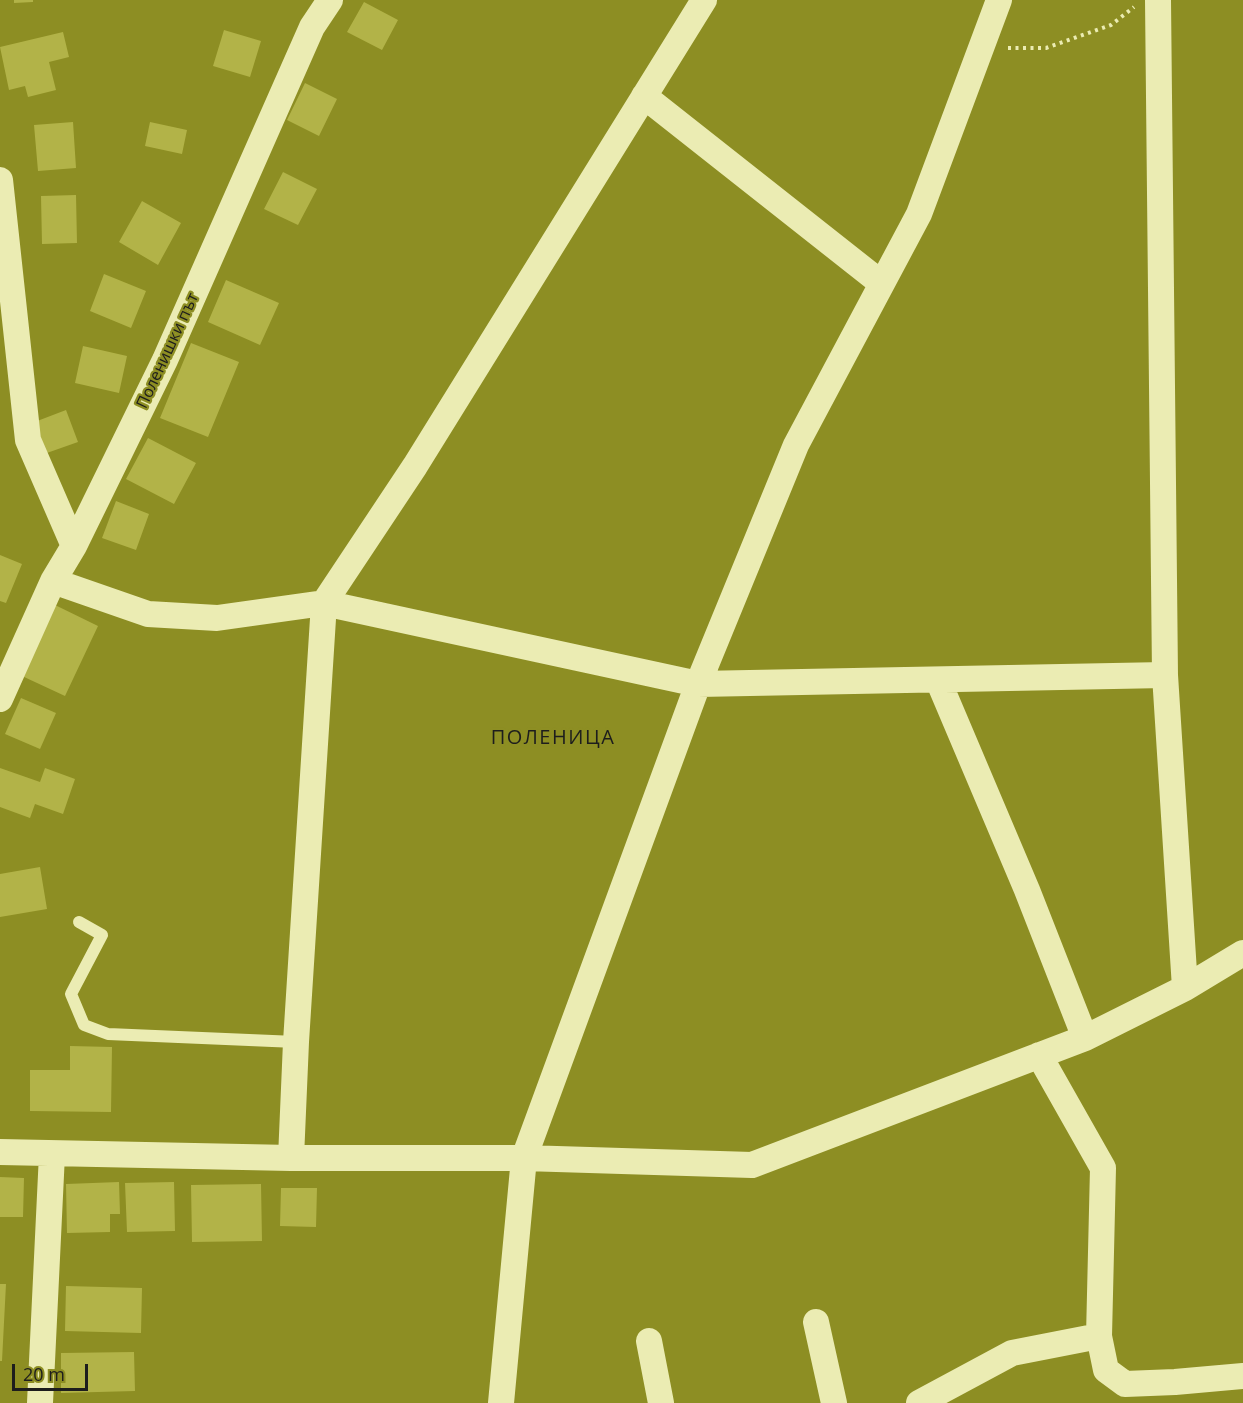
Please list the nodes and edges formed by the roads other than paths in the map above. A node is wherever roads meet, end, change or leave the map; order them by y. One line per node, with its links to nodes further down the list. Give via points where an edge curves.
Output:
1 (330, 0): 8 (street, Поленишки път, via 312,27 165,360)
2 (704, 0): 5 (street)
3 (999, 0): 7 (street, via 918,214)
4 (1158, 0): 11 (street)
5 (644, 96): 7 (street); 10 (street, via 415,466)
6 (0, 180): 8 (street, via 28,440)
7 (881, 283): 13 (street, via 796,445)
8 (74, 546): 9 (street, Поленишки път)
9 (53, 581): 10 (street, via 148,614 217,618); 14 (street, Поленишки път)
10 (324, 603): 13 (street); 19 (street)
11 (1165, 675): 12 (street); 17 (street)
12 (938, 680): 13 (street); 18 (street, via 1027,890)
13 (698, 684): 24 (street)
14 (0, 699)
15 (79, 922): 19 (lane, via 102,935 71,994 84,1024 108,1034)
16 (1243, 953): 17 (street)
17 (1185, 988): 18 (street)
18 (1084, 1038): 20 (street)
19 (296, 1042): 23 (street)
20 (1039, 1055): 24 (street, via 752,1165); 26 (street, via 1103,1168)
21 (0, 1152): 22 (street)
22 (52, 1154): 23 (street); 30 (street)
23 (291, 1158): 24 (street)
24 (524, 1158): 31 (street)
25 (816, 1322): 33 (street)
26 (1099, 1336): 29 (street, via 1106,1370 1125,1384); 34 (street, via 1012,1353)
27 (649, 1341): 32 (street)
28 (1243, 1376): 29 (street)
29 (1176, 1393)
30 (40, 1403)
31 (501, 1403)
32 (661, 1403)
33 (834, 1403)
34 (918, 1403)

